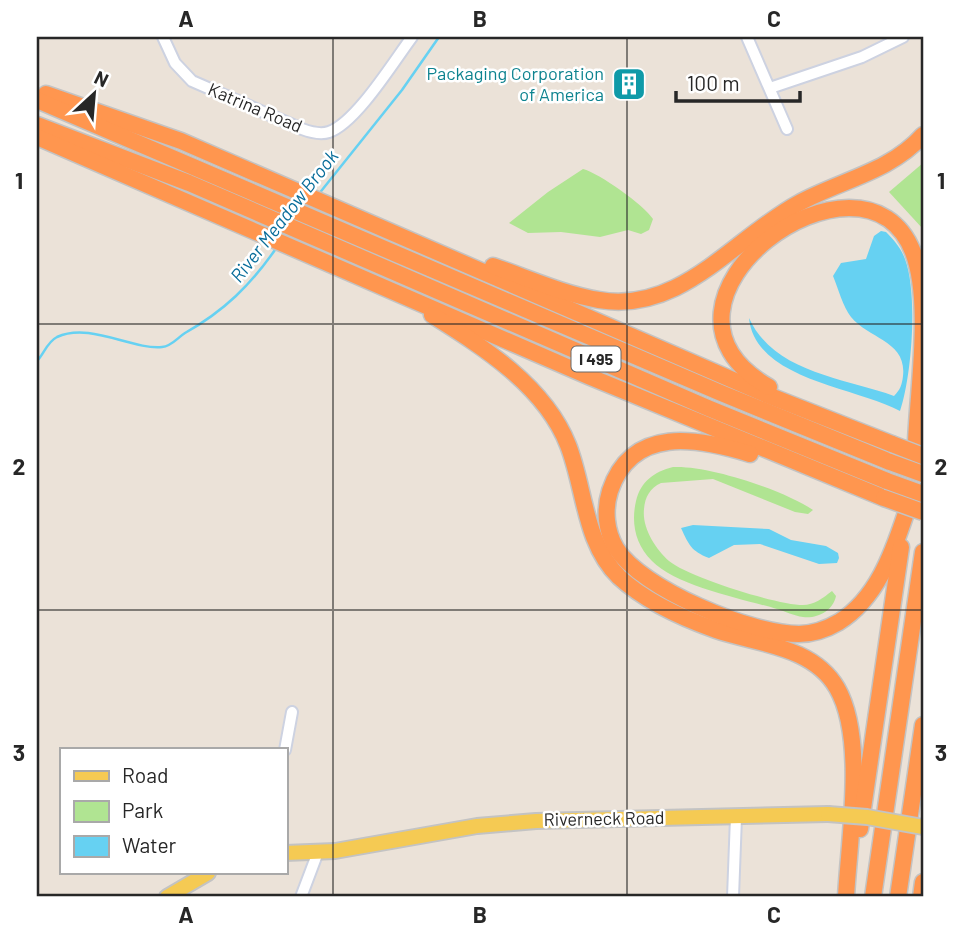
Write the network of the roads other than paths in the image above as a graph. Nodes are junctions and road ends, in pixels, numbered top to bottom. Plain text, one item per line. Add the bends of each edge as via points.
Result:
1 (163, 37) edge
2 (412, 37) edge
3 (747, 37) edge
4 (903, 37) edge
5 (770, 88) junction
6 (37, 91) edge
7 (37, 100) edge
8 (37, 125) edge
9 (787, 129) dead end
10 (923, 135) edge
11 (37, 137) edge
12 (377, 226) junction
13 (402, 293) junction
14 (923, 392) edge
15 (842, 425) junction
16 (920, 449) edge
17 (923, 474) edge
18 (923, 494) edge
19 (884, 498) junction
20 (923, 512) edge
21 (905, 516) junction
22 (923, 552) edge
23 (292, 712) dead end
24 (923, 725) edge
25 (285, 748) edge
26 (736, 817) junction
27 (923, 827) edge
28 (318, 852) junction
29 (287, 853) edge
30 (206, 874) edge
31 (923, 882) edge
32 (167, 897) edge
33 (301, 897) edge
34 (733, 897) edge
35 (849, 897) edge
36 (873, 897) edge
37 (898, 897) edge
38 (921, 897) edge

1 - 2 street, Katrina Road via 175,62 192,81 302,130 320,133 336,129 353,114
3 - 5 street
4 - 5 street via 862,57
5 - 9 street
6 - 12 highway via 181,141
7 - 17 highway, I 495, bridge via 721,393
8 - 18 highway, I 495, bridge via 162,171 718,412
10 - 12 highway via 888,164 796,204 679,287 645,300 607,302 578,295
11 - 13 highway
12 - 15 highway
13 - 19 highway
13 - 35 highway via 499,362 544,404 568,443 597,545 619,576 651,600 691,620 803,657 834,684 846,709 852,743
14 - 16 highway
15 - 16 highway, bridge
15 - 16 highway via 746,371 729,349 721,316 728,285 749,257 807,217 847,206 870,210 892,223 910,245 917,267 922,302
16 - 21 highway
19 - 20 highway, bridge
19 - 21 highway via 726,447 676,440 647,447 626,463 609,495 607,521 624,559 661,587 727,616 801,634 833,626 864,600 886,565
21 - 35 highway
22 - 36 highway
23 - 25 street
24 - 37 highway
26 - 27 main road, Riverneck Road, bridge via 828,814
26 - 28 main road, Riverneck Road via 536,821
26 - 34 street
28 - 29 main road, Riverneck Road
28 - 33 street
30 - 32 main road
31 - 38 highway

